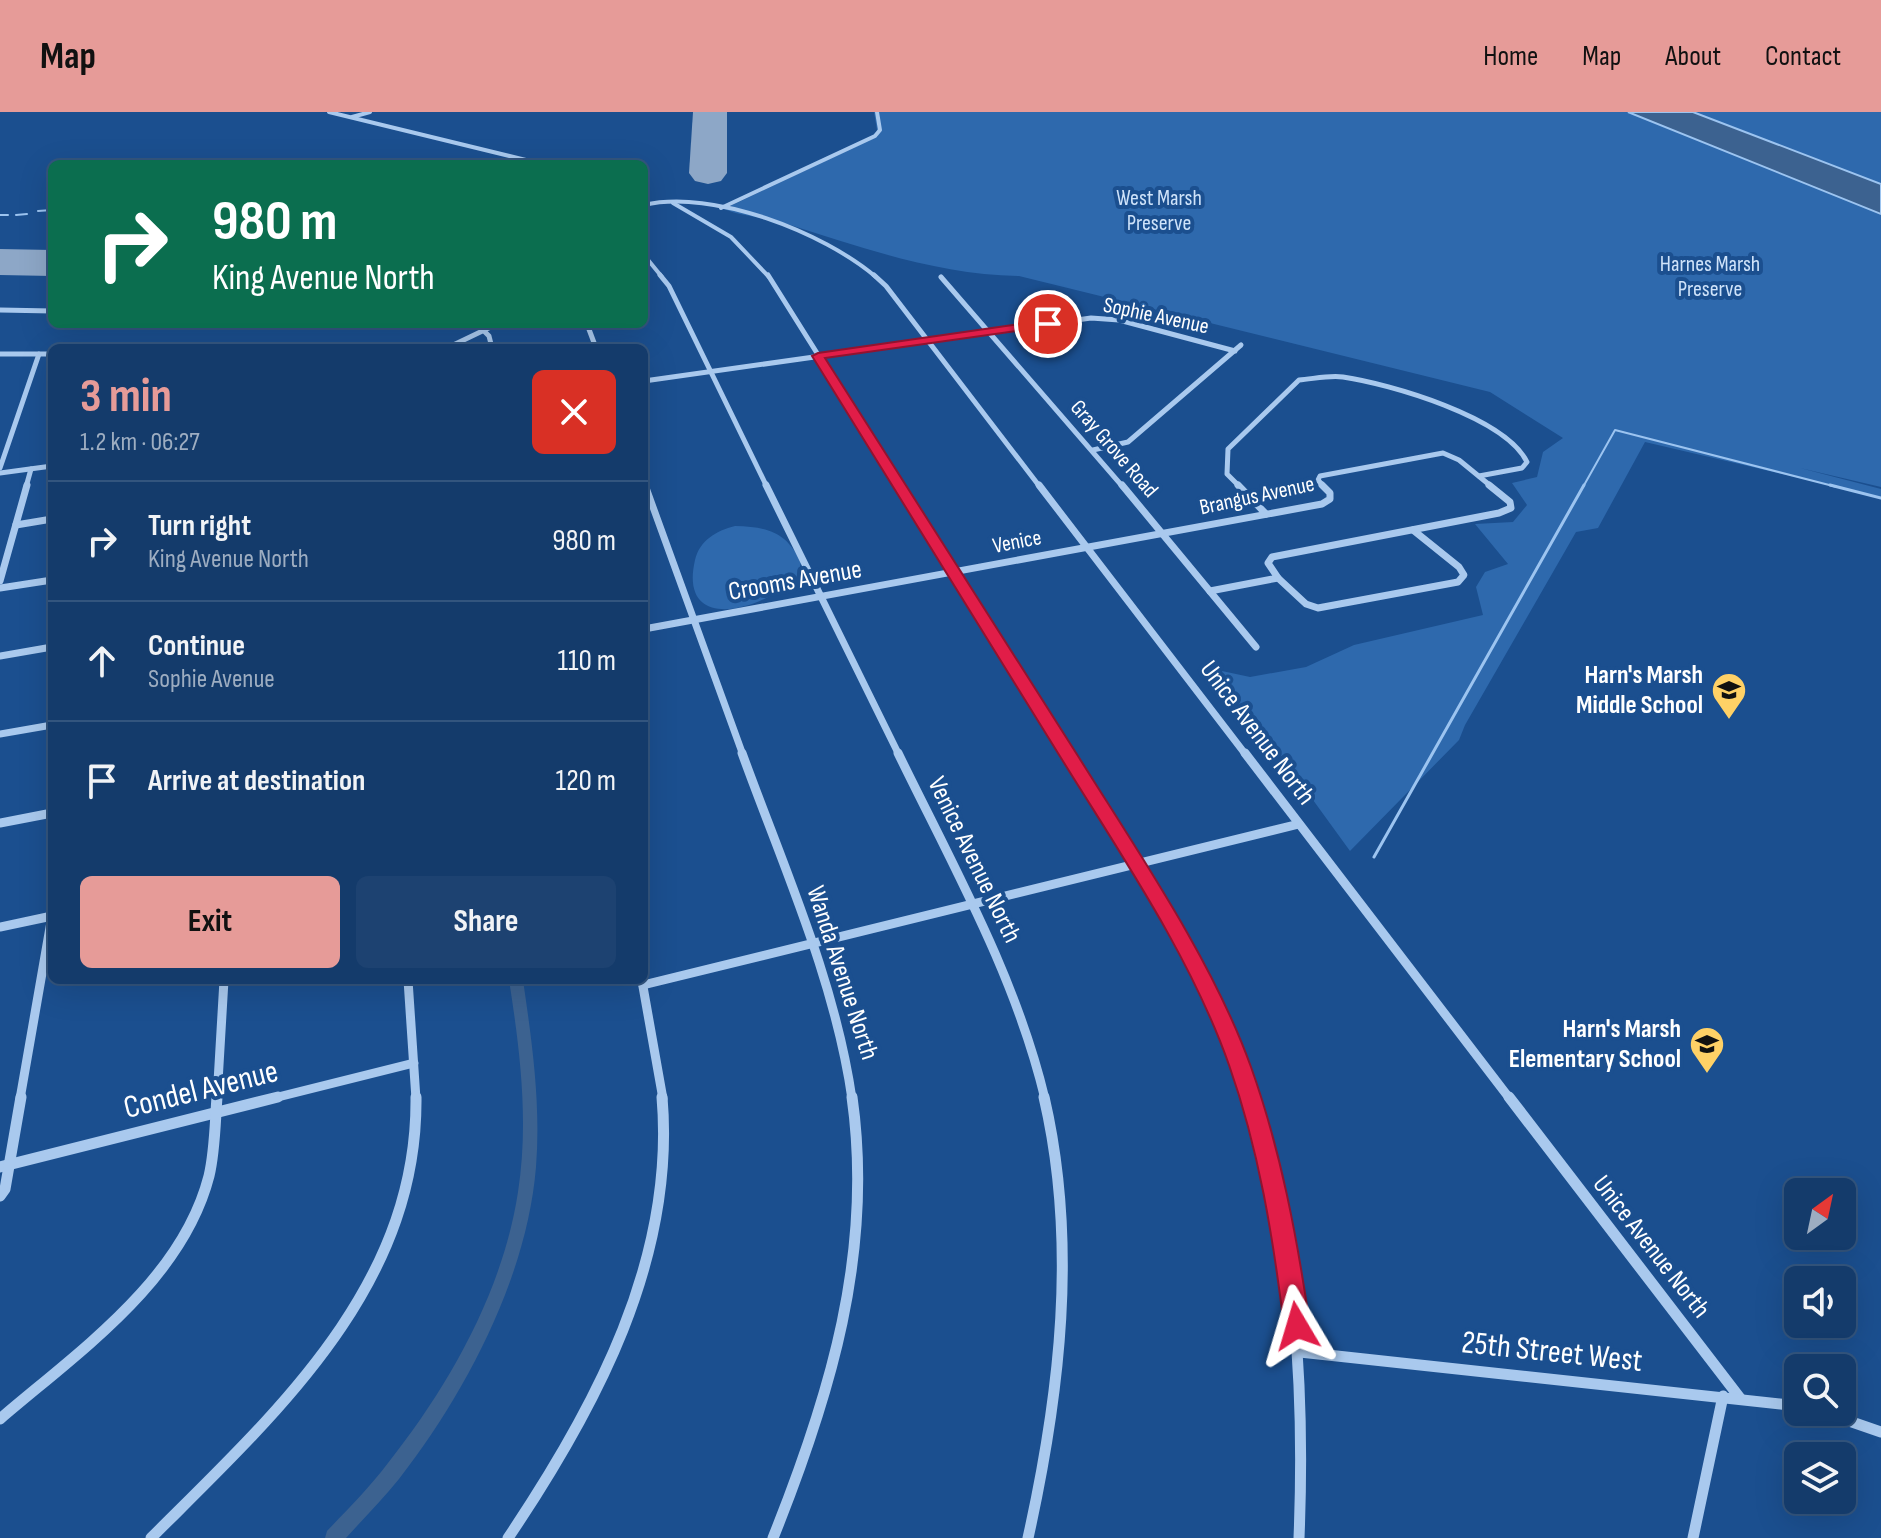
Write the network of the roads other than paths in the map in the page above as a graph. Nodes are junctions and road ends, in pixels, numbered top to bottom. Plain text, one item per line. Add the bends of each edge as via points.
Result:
1 (329, 112) edge
2 (370, 112) edge
3 (877, 112) edge
4 (351, 117) junction
5 (526, 160) edge
6 (665, 200) junction
7 (648, 204) edge
8 (704, 205) junction
9 (721, 208) junction
10 (689, 211) junction
11 (648, 259) edge
12 (941, 277) dead end
13 (0, 310) edge
14 (48, 311) edge
15 (488, 328) edge
16 (483, 330) junction
17 (987, 332) junction
18 (928, 340) junction
19 (455, 344) edge
20 (491, 344) edge
21 (1241, 345) dead end
22 (1235, 351) junction
23 (0, 354) edge
24 (39, 354) junction
25 (48, 354) edge
26 (818, 356) junction
27 (711, 371) junction
28 (648, 380) edge
29 (1093, 450) junction
30 (48, 467) edge
31 (31, 469) junction
32 (0, 470) edge
33 (1479, 476) junction
34 (648, 493) edge
35 (1266, 514) junction
36 (48, 520) edge
37 (16, 525) junction
38 (1413, 530) junction
39 (1163, 535) junction
40 (1089, 547) junction
41 (953, 573) junction
42 (1278, 578) junction
43 (0, 581) edge
44 (48, 581) edge
45 (0, 588) edge
46 (1210, 591) junction
47 (821, 597) junction
48 (694, 619) junction
49 (648, 628) edge
50 (1256, 647) dead end
51 (48, 648) edge
52 (0, 656) edge
53 (48, 726) edge
54 (0, 734) edge
55 (48, 814) edge
56 (0, 823) edge
57 (1299, 824) junction
58 (1136, 863) junction
59 (972, 904) junction
60 (48, 917) edge
61 (0, 927) edge
62 (48, 937) edge
63 (812, 943) junction
64 (648, 982) edge
65 (224, 984) edge
66 (408, 984) edge
67 (643, 984) edge
68 (414, 1063) junction
69 (215, 1115) junction
70 (4, 1166) edge
71 (0, 1196) edge
72 (1300, 1352) junction
73 (1723, 1396) junction
74 (1740, 1398) junction
75 (1784, 1404) edge
76 (0, 1419) edge
77 (1856, 1423) edge
78 (1881, 1432) edge
79 (151, 1538) edge
80 (508, 1538) edge
81 (773, 1538) edge
82 (1028, 1538) edge
83 (1299, 1538) edge
84 (1693, 1538) edge

1 - 4 street
2 - 4 street
3 - 9 street via 880,130 875,136
4 - 5 street
6 - 7 street
6 - 8 street, Unice Avenue North
6 - 10 street
8 - 9 street, Unice Avenue North
8 - 10 street
9 - 18 street, Unice Avenue North via 795,230 853,259 886,286
10 - 26 street via 751,254
11 - 27 street, Venice Avenue North via 664,276
12 - 17 street, Gray Grove Road
13 - 14 street
15 - 16 street
16 - 19 street
16 - 20 street
17 - 18 street, Sophie Avenue
17 - 22 street, Sophie Avenue via 1091,318 1119,320
17 - 29 street, Gray Grove Road
18 - 26 street, Sophie Avenue
18 - 40 street, Unice Avenue North
21 - 22 street
22 - 29 street via 1128,442
23 - 24 street
24 - 25 street
24 - 32 street
26 - 27 street, Sophie Avenue
26 - 41 street
27 - 28 street, Sophie Avenue
27 - 47 street, Venice Avenue North
29 - 39 street, Gray Grove Road
30 - 31 street
31 - 32 street
31 - 37 street
33 - 35 street, Brangus Avenue via 1451,455 1431,453 1326,473 1318,480 1330,499
33 - 35 street via 1522,468 1527,462 1494,431 1454,407 1341,377 1299,380 1228,449 1227,474
33 - 38 street, Brangus Avenue via 1511,508
34 - 48 street, Wanda Avenue North
35 - 39 street, Brangus Avenue
36 - 37 street
37 - 43 street
38 - 42 street, Brangus Avenue via 1272,557 1268,563
38 - 42 street via 1459,567 1464,575 1458,582 1318,608
39 - 40 street, Brangus Avenue
39 - 46 street, Gray Grove Road
40 - 41 street, Venice
40 - 57 street, Unice Avenue North
41 - 47 street, Crooms Avenue
41 - 58 street
42 - 46 street
44 - 45 street
46 - 50 street, Gray Grove Road
47 - 48 street, Crooms Avenue
47 - 59 street, Venice Avenue North
48 - 49 street, Crooms Avenue
48 - 63 street, Wanda Avenue North
51 - 52 street
53 - 54 street
55 - 56 street
57 - 58 street
57 - 74 street, Unice Avenue North
58 - 59 street
58 - 72 street via 1204,982 1245,1080 1276,1191
59 - 63 street
59 - 82 street, Venice Avenue North via 1011,988 1036,1064 1060,1208 1058,1360
60 - 61 street
62 - 70 street
63 - 64 street
63 - 81 street, Wanda Avenue North via 851,1071 861,1153 860,1220 830,1383
65 - 69 street
66 - 68 street
67 - 80 street via 662,1084 664,1126 658,1206 646,1260 587,1411
68 - 69 street, Condel Avenue
68 - 79 street via 416,1133 407,1190 361,1296 276,1409
69 - 70 street, Condel Avenue
69 - 76 street via 208,1182 175,1250 146,1285
70 - 71 street via 5,1189
72 - 73 street, 25th Street West
72 - 83 street
73 - 74 street, 25th Street West
73 - 84 street
74 - 75 street, 25th Street West
77 - 78 street

